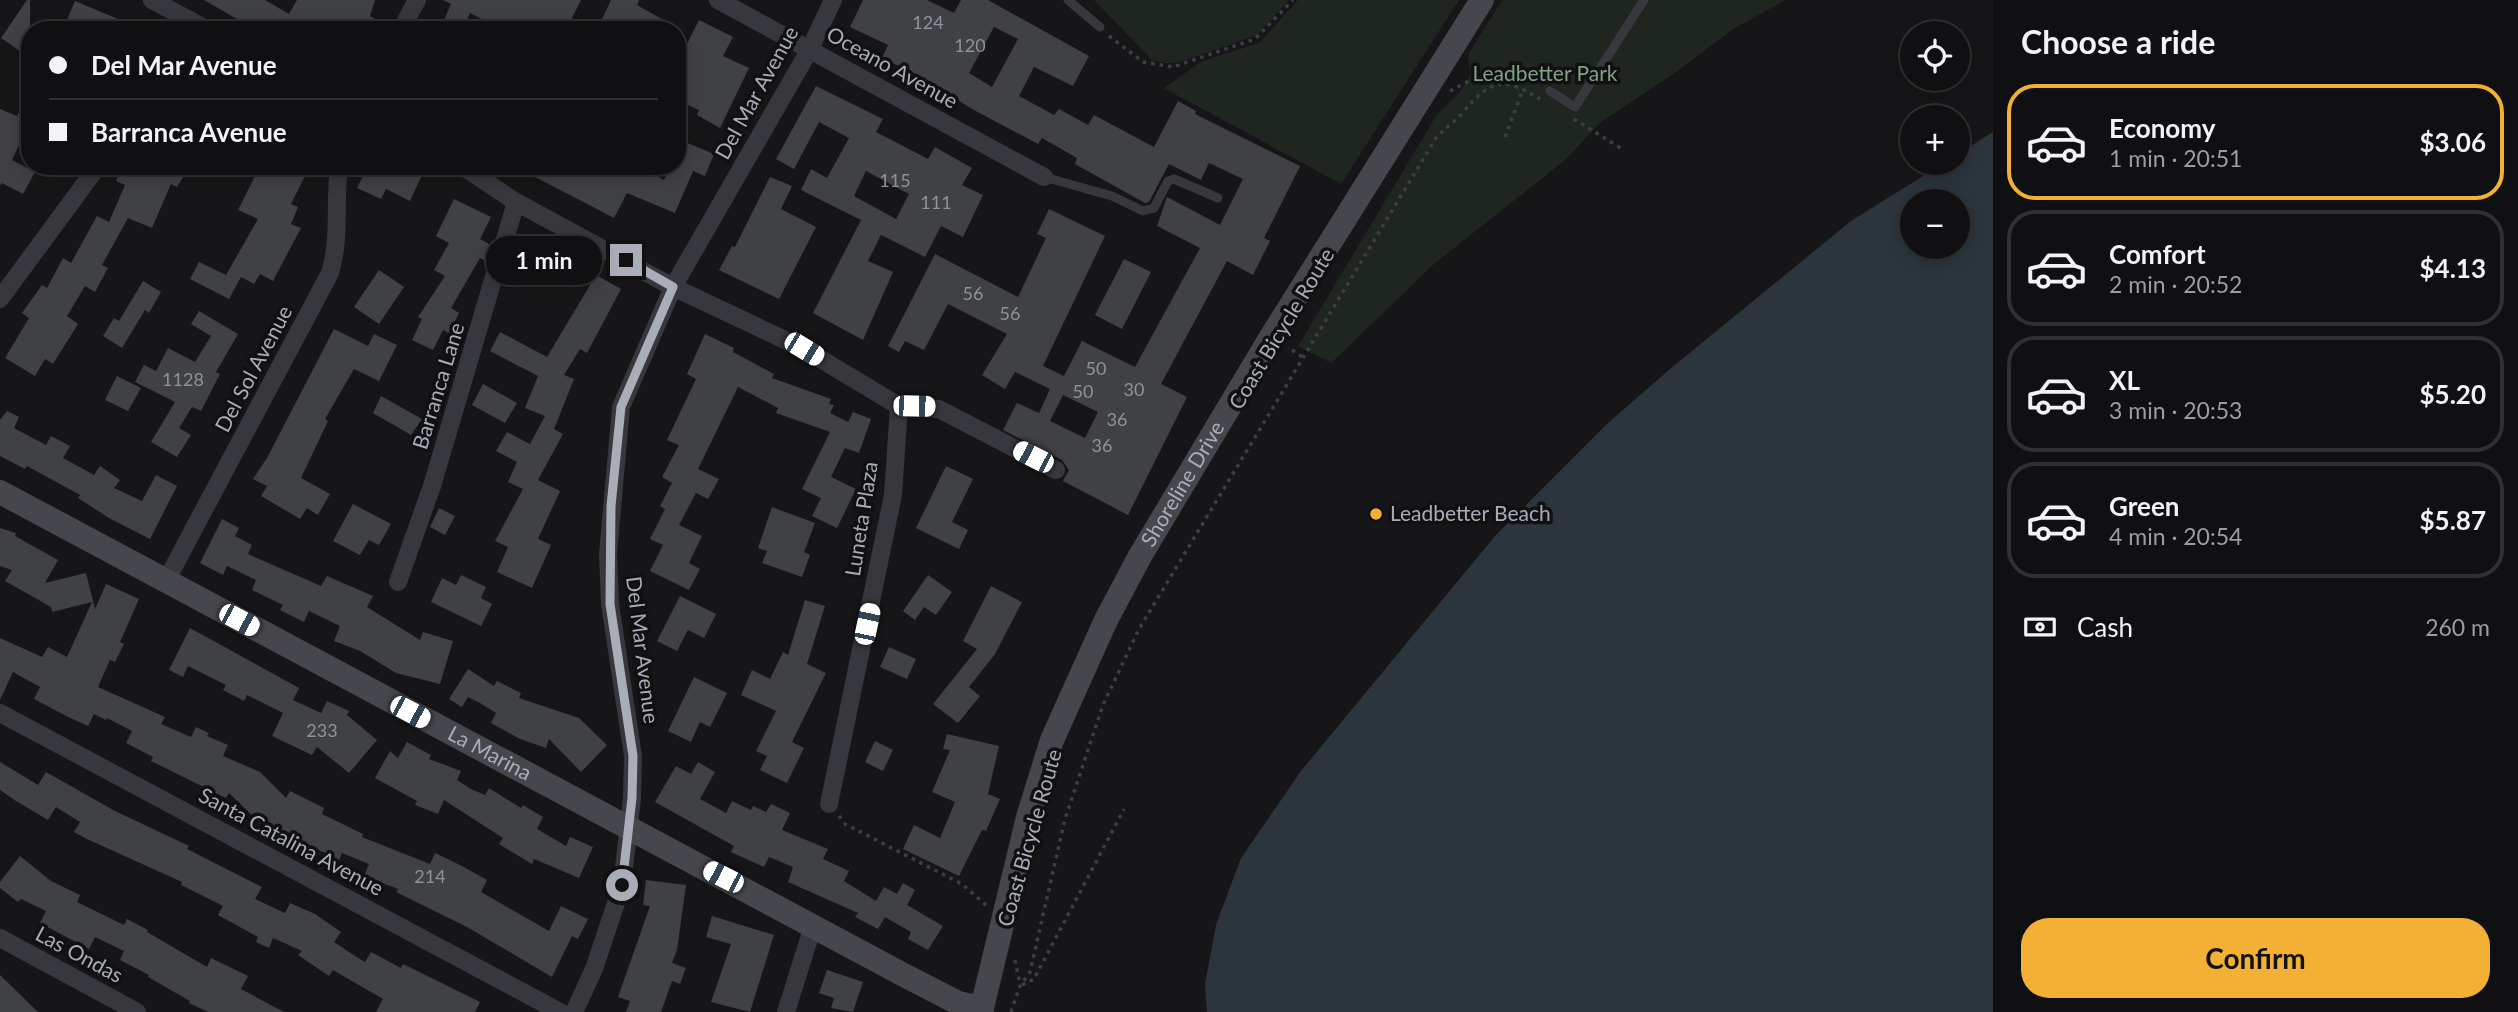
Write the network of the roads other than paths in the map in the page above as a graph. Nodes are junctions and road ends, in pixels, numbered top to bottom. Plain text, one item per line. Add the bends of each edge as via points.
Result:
1 (152, 0) edge
2 (416, 0) edge
3 (718, 0) edge
4 (833, 0) edge
5 (1068, 0) edge
6 (1482, 0) edge
7 (1644, 0) edge
8 (190, 21) edge
9 (406, 21) edge
10 (1100, 27) road end
11 (810, 49) junction
12 (1550, 91) dead end
13 (91, 175) edge
14 (338, 175) edge
15 (476, 175) edge
16 (1044, 177) joint
17 (1218, 198) dead end
18 (516, 202) junction
19 (673, 287) junction
20 (0, 299) edge
21 (899, 406) junction
22 (1056, 470) dead end
23 (0, 492) edge
24 (166, 581) junction
25 (398, 582) dead end
26 (0, 713) edge
27 (829, 804) road end
28 (627, 828) junction
29 (813, 926) junction
30 (0, 938) edge
31 (981, 1010) edge
32 (137, 1012) edge
33 (560, 1012) edge
34 (574, 1012) edge
35 (786, 1012) edge

1 - 8 street
2 - 9 street
3 - 11 street, Oceano Avenue
4 - 11 street, Del Mar Avenue
5 - 10 lane
6 - 31 main road, Shoreline Drive via 1271,337 1117,599 1052,740 1028,817
7 - 12 lane via 1575,107
11 - 16 street, Oceano Avenue
11 - 19 street, Del Mar Avenue
13 - 20 street
14 - 24 street, Del Sol Avenue via 339,230 330,273
15 - 18 street
16 - 17 lane via 1112,196 1143,211 1154,208 1168,181 1174,179
18 - 19 street
18 - 25 street, Barranca Lane via 432,486
19 - 21 street via 804,349
19 - 28 street, Del Mar Avenue via 621,407 611,506 610,604 633,756
21 - 22 street via 939,409
21 - 27 street, Luneta Plaza via 893,495
23 - 24 main road, La Marina
24 - 28 main road, La Marina
26 - 33 street, Santa Catalina Avenue
28 - 29 main road, La Marina
28 - 34 street, Del Mar Avenue via 622,885 610,928
29 - 31 main road, La Marina via 958,1003
29 - 35 street
30 - 32 street, Las Ondas

